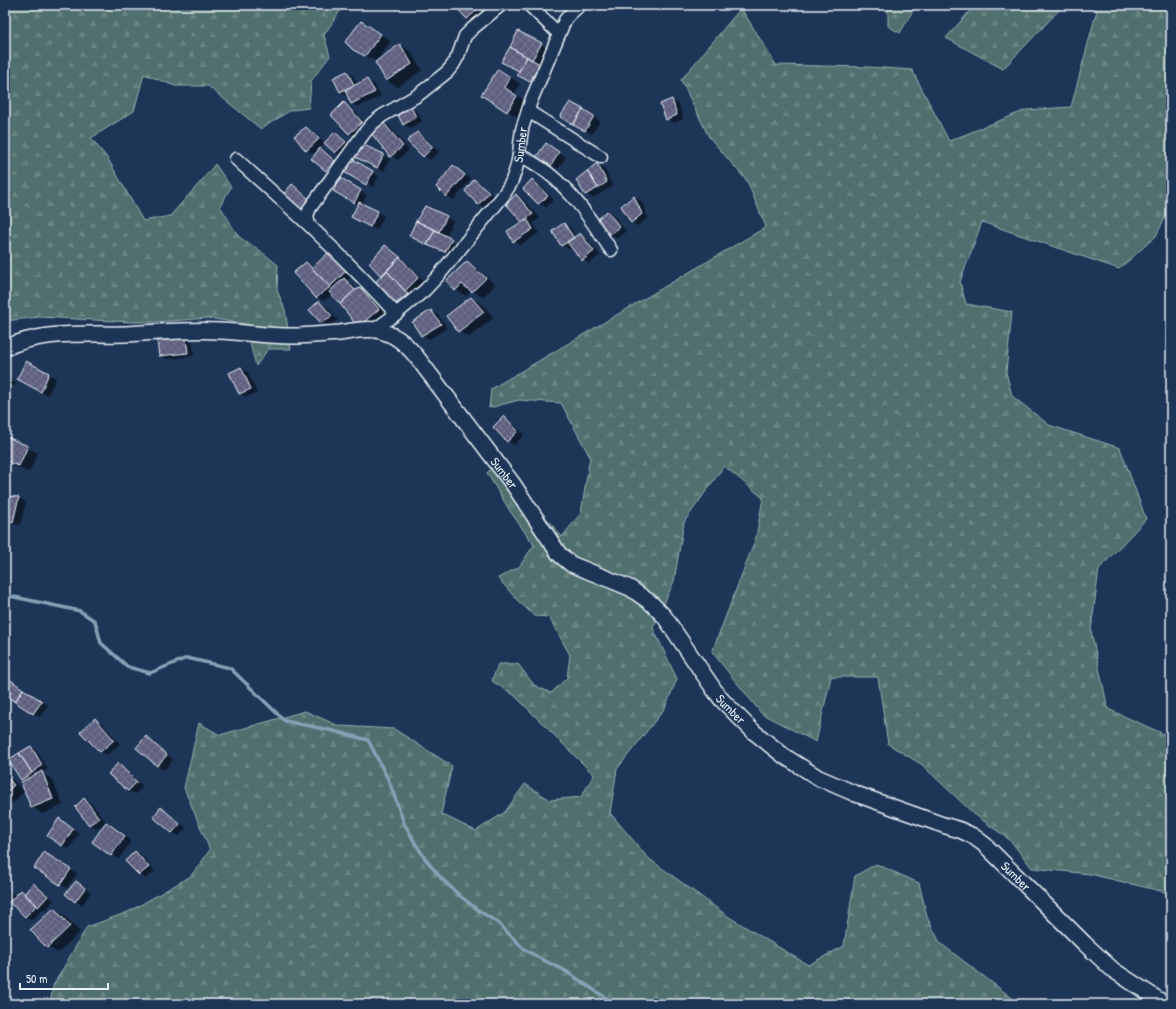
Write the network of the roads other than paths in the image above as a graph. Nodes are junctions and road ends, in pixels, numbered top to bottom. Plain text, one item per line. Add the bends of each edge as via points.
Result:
1 (501, 5) edge
2 (529, 5) edge
3 (580, 5) edge
4 (559, 34) junction
5 (528, 111) junction
6 (519, 155) junction
7 (601, 157) dead end
8 (236, 159) dead end
9 (309, 225) junction
10 (611, 250) dead end
11 (396, 314) junction
12 (374, 330) junction
13 (5, 348) edge
14 (1165, 1004) edge

1 - 9 street via 465,36 458,56 447,72 418,95 382,116 366,132 310,208 307,216
2 - 4 street
3 - 4 street, Sumber via 565,20
4 - 5 street, Sumber
5 - 6 street, Sumber
5 - 7 street
6 - 10 street via 548,172 562,184
6 - 11 street, Sumber via 511,183 452,261 425,290
8 - 9 street
9 - 11 street
11 - 12 street, Sumber
12 - 13 street, Sumber via 290,336 185,330 125,334 63,334 37,337
12 - 14 street, Sumber via 400,339 416,356 513,484 559,554 571,564 630,588 658,609 719,695 754,732 784,756 819,778 856,794 974,836 1113,970

